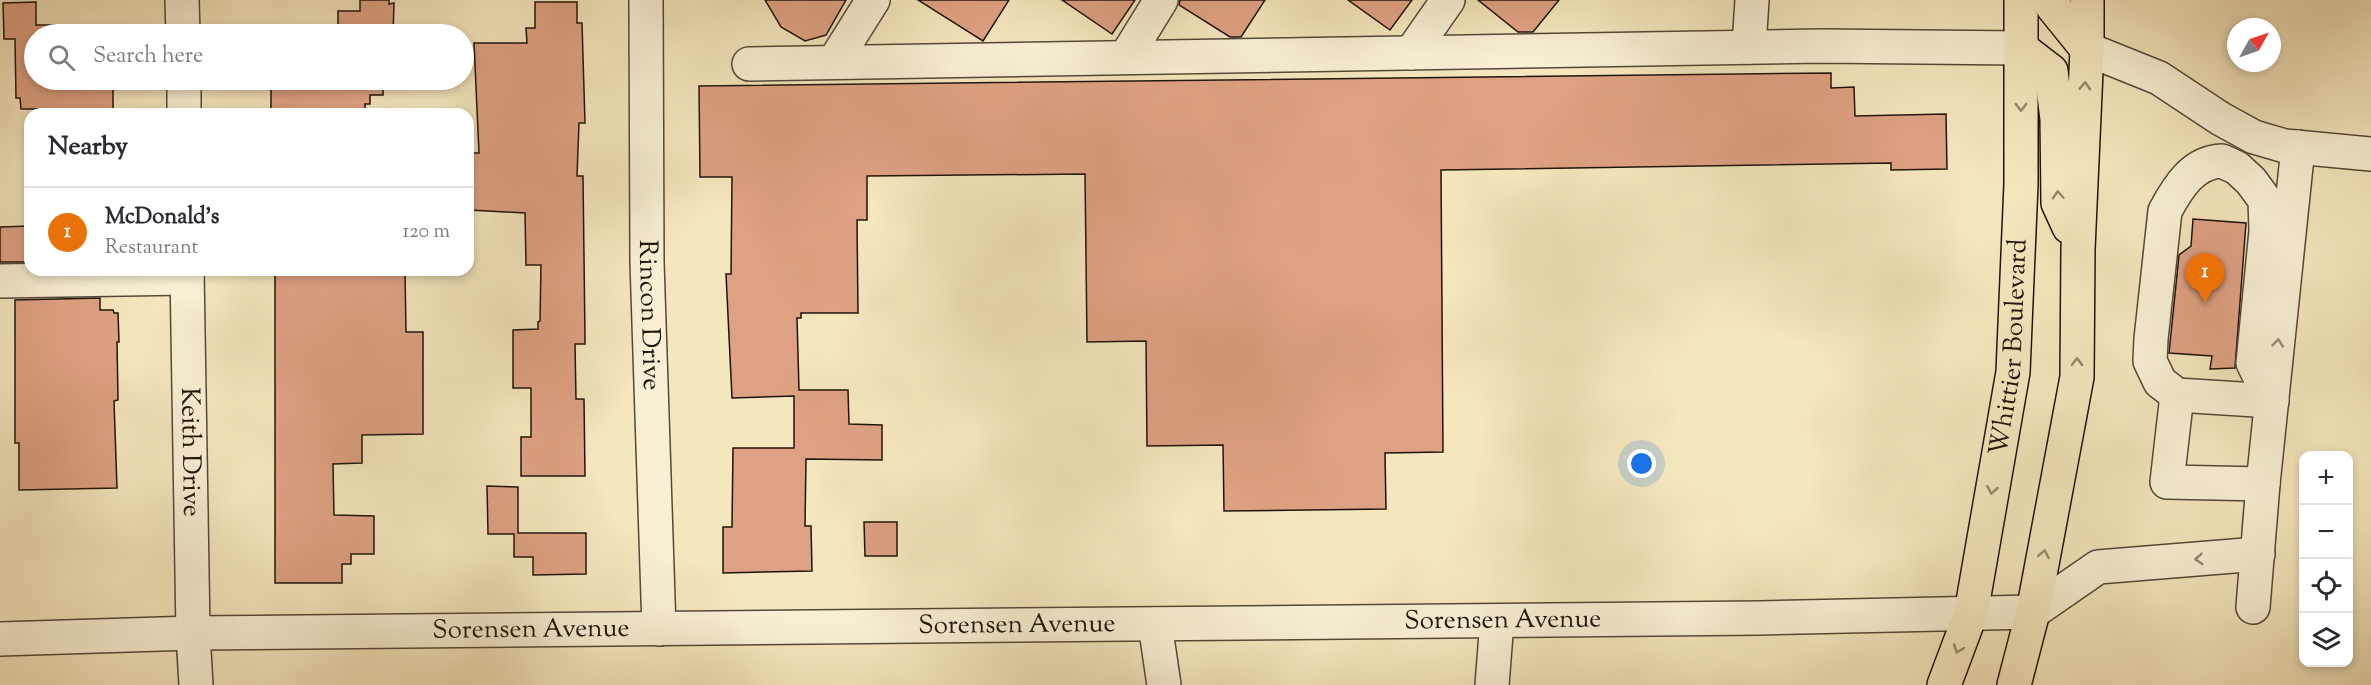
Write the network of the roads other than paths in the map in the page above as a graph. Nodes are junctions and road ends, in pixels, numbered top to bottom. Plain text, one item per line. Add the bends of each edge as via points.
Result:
1 (182, 0) edge
2 (646, 0) edge
3 (873, 0) edge
4 (1161, 0) edge
5 (1448, 0) edge
6 (1752, 0) edge
7 (2021, 0) edge
8 (2054, 0) edge
9 (2086, 0) edge
10 (183, 24) edge
11 (1749, 47) junction
12 (2021, 48) junction
13 (2087, 49) junction
14 (1411, 53) junction
15 (1126, 57) junction
16 (834, 62) junction
17 (749, 64) dead end
18 (184, 90) edge
19 (184, 108) edge
20 (2298, 147) junction
21 (2371, 154) edge
22 (2078, 249) junction
23 (134, 276) edge
24 (187, 276) edge
25 (0, 281) edge
26 (2177, 395) junction
27 (2272, 401) junction
28 (2263, 484) junction
29 (2258, 554) junction
30 (2253, 608) dead end
31 (2033, 612) junction
32 (1971, 613) junction
33 (1497, 621) junction
34 (1155, 624) junction
35 (659, 629) junction
36 (193, 633) junction
37 (0, 639) edge
38 (196, 685) edge
39 (1164, 685) edge
40 (1492, 685) edge
41 (1944, 685) edge
42 (2014, 685) edge

1 - 10 street
2 - 35 street, Rincon Drive via 647,262
3 - 16 street
4 - 15 street
5 - 14 street
6 - 11 street
7 - 12 main road, Whittier Boulevard
8 - 13 main road via 2054,7
9 - 13 main road
11 - 12 street
11 - 14 street
22 -> 12 main road via 2058,203 2057,119 2051,71
12 -> 32 main road, Whittier Boulevard via 2021,184 2013,372
13 - 20 street via 2159,78 2254,137
22 -> 13 main road
14 - 15 street
15 - 16 street
16 - 17 street
18 - 19 street
20 - 21 street
27 -> 20 street
31 -> 22 main road via 2077,377
23 - 25 street
24 - 36 street, Keith Drive
26 - 27 street
26 - 27 street via 2160,382 2150,361 2165,211 2199,167 2222,161 2237,168 2265,200 2266,231 2253,363
26 - 28 street via 2168,482
27 - 28 street
28 - 29 street
29 - 30 street
29 -> 31 street via 2098,567
31 - 32 street, Sorensen Avenue
31 - 42 main road
32 - 33 street, Sorensen Avenue
32 -> 41 main road, Whittier Boulevard
33 - 34 street, Sorensen Avenue
33 - 40 street
34 - 35 street, Sorensen Avenue
34 - 39 street
35 - 36 street, Sorensen Avenue
36 - 37 street, Sorensen Avenue
36 - 38 street, Keith Drive

